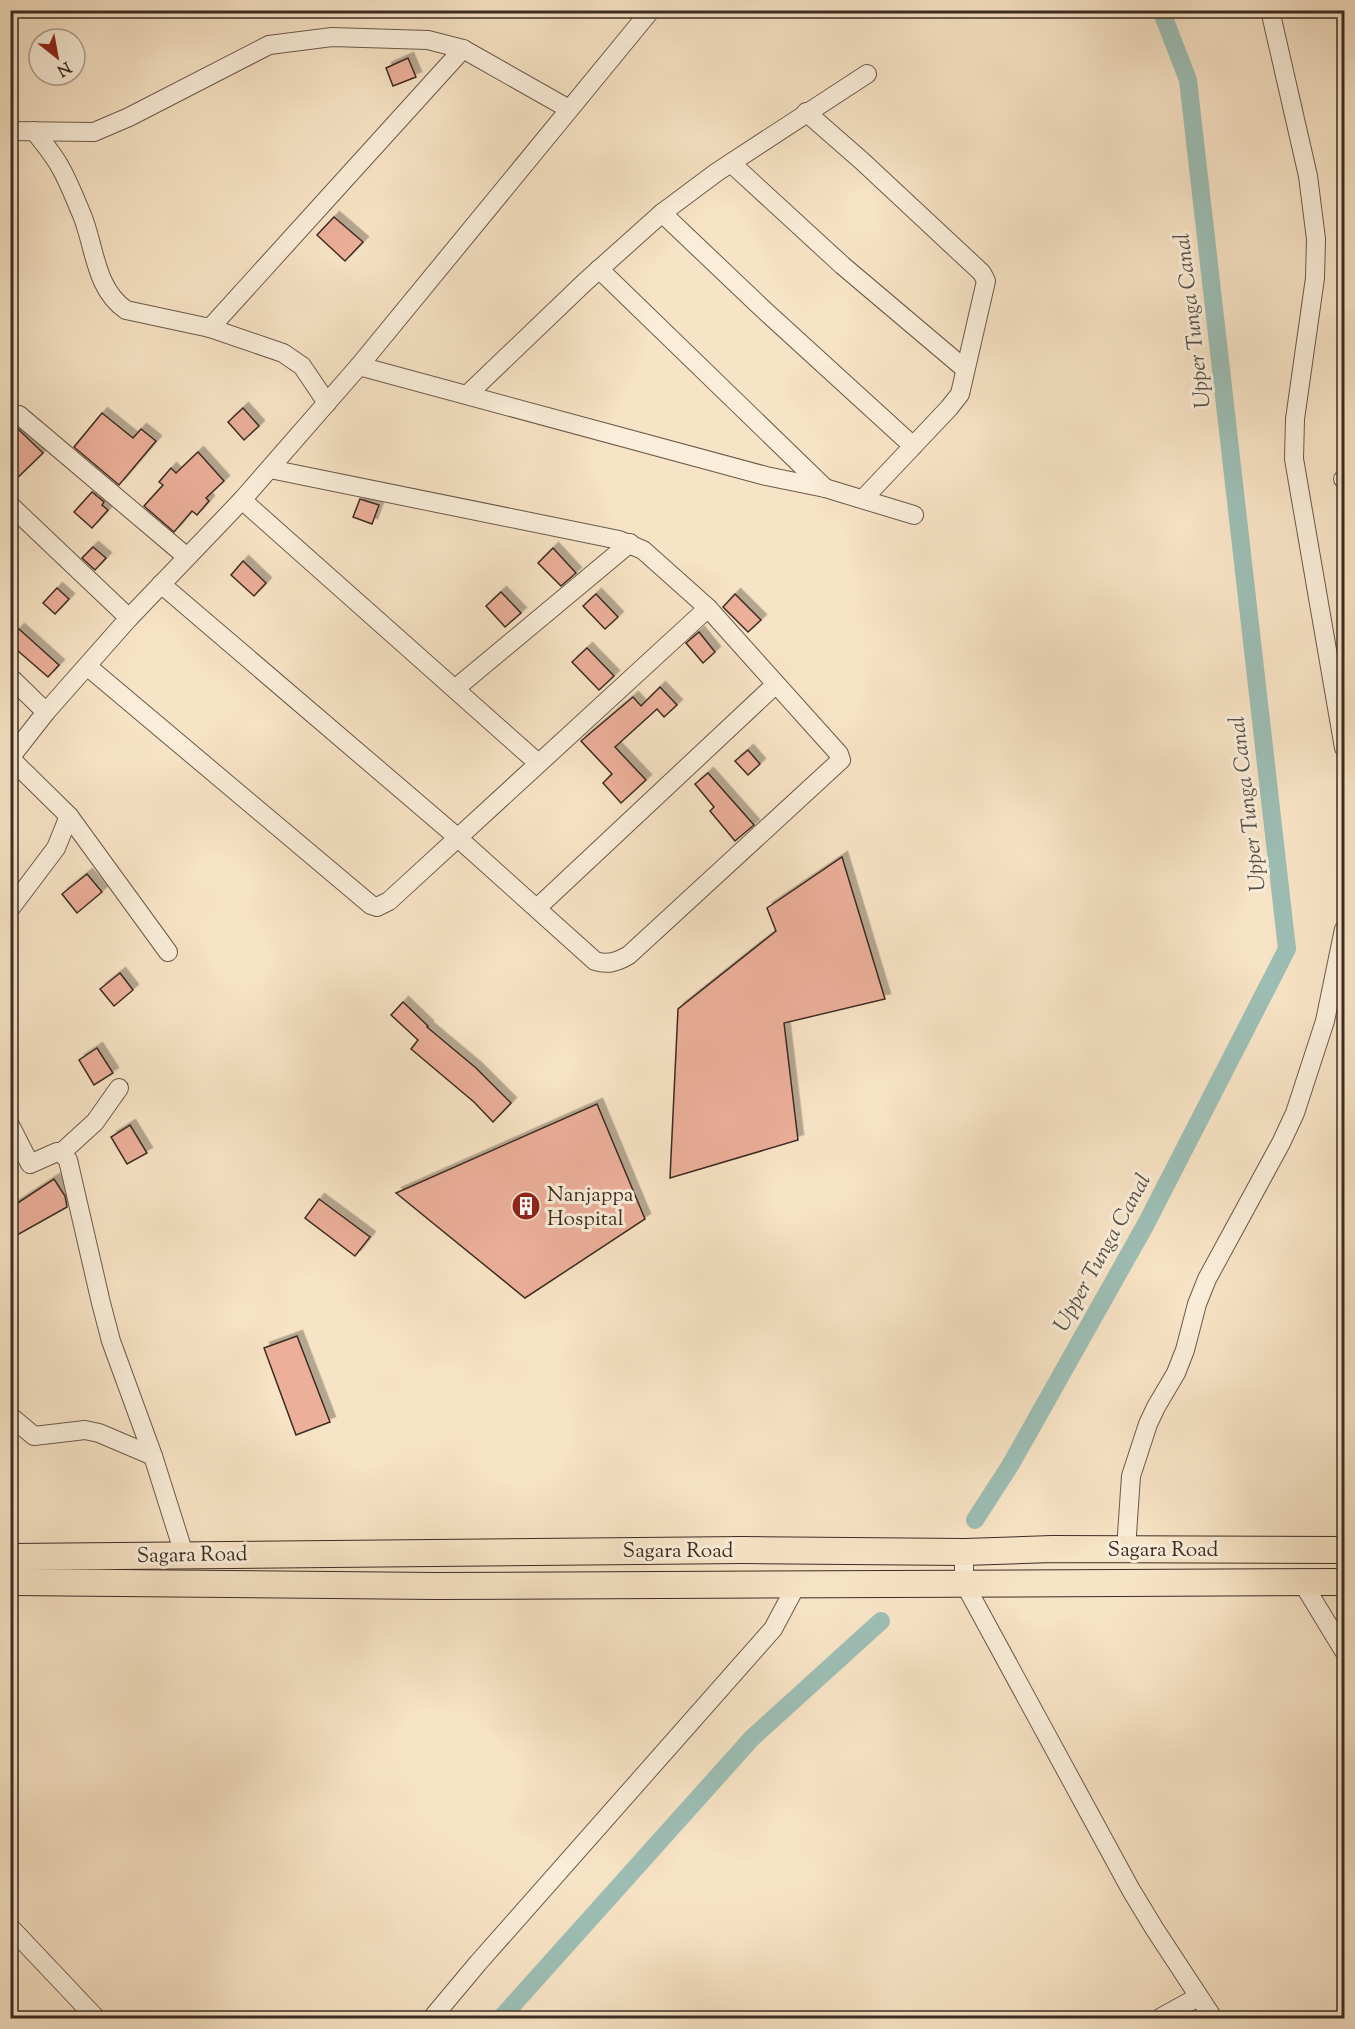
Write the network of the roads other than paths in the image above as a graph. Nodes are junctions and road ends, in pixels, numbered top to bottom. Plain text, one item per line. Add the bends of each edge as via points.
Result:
1 (651, 10) edge
2 (1270, 10) edge
3 (463, 49) junction
4 (867, 74) dead end
5 (569, 109) junction
6 (806, 112) junction
7 (10, 131) edge
8 (34, 131) junction
9 (731, 163) junction
10 (662, 213) junction
11 (599, 269) junction
12 (210, 328) junction
13 (359, 366) junction
14 (965, 369) junction
15 (467, 395) junction
16 (327, 403) junction
17 (20, 415) dead end
18 (913, 446) junction
19 (270, 468) junction
20 (825, 488) junction
21 (863, 499) junction
22 (242, 500) junction
23 (10, 505) edge
24 (914, 514) dead end
25 (630, 543) junction
26 (187, 557) junction
27 (161, 584) junction
28 (708, 608) junction
29 (129, 618) junction
30 (87, 666) junction
31 (10, 677) edge
32 (776, 684) junction
33 (456, 688) junction
34 (46, 712) junction
35 (1344, 748) edge
36 (538, 763) junction
37 (69, 816) junction
38 (457, 837) junction
39 (537, 908) junction
40 (10, 909) edge
41 (1344, 929) edge
42 (168, 952) dead end
43 (119, 1088) dead end
44 (10, 1125) edge
45 (61, 1153) junction
46 (10, 1416) edge
47 (153, 1456) junction
48 (1126, 1549) junction
49 (1344, 1550) edge
50 (964, 1552) junction
51 (184, 1554) junction
52 (10, 1557) edge
53 (10, 1582) edge
54 (964, 1582) junction
55 (1302, 1582) junction
56 (1344, 1582) edge
57 (797, 1584) junction
58 (1344, 1650) edge
59 (10, 1927) edge
60 (1198, 1997) junction
61 (96, 2019) edge
62 (432, 2019) edge
63 (1160, 2019) edge
64 (1213, 2019) edge

1 - 5 street
2 - 35 street via 1316,239 1294,459
3 - 5 street
3 - 8 street via 428,40 332,37 269,45 94,132
3 - 12 street
4 - 6 street
5 - 13 street
6 - 9 street
6 - 14 street via 984,276 986,286
7 - 8 street
8 - 12 street via 60,167 83,218 100,276 118,305
9 - 10 street
9 - 14 street via 842,265
10 - 11 street
10 - 18 street
11 - 15 street
11 - 20 street
12 - 16 street via 290,357 302,366
13 - 15 street
13 - 16 street
14 - 18 street via 960,394
15 - 20 street via 766,476
16 - 19 street
17 - 26 street
18 - 21 street
19 - 22 street
19 - 25 street
20 - 21 street
21 - 24 street
22 - 26 street
22 - 33 street
23 - 29 street
25 - 28 street
25 - 33 street
26 - 27 street
27 - 29 street
27 - 38 street
28 - 32 street
28 - 36 street
29 - 30 street
30 - 34 street
30 - 38 street via 371,905 377,907 389,901
31 - 34 street
32 - 39 street
32 - 39 street via 839,754 839,763 621,960 595,961
33 - 36 street
34 - 37 street via 10,758
36 - 38 street
37 - 40 street via 56,848
37 - 42 street
38 - 39 street
41 - 48 street via 1326,1022 1295,1113 1207,1279 1176,1373 1148,1424 1131,1476
43 - 45 street via 95,1122
44 - 45 street via 30,1164 52,1153
45 - 47 street via 68,1160 111,1341
46 - 47 street via 34,1436 85,1430
47 - 51 street
48 - 49 highway, Sagara Road
48 - 50 highway, Sagara Road
50 - 51 highway, Sagara Road
50 - 54 street
51 - 52 highway, Sagara Road
53 - 57 highway, Sagara Road
54 - 55 highway, Sagara Road
54 - 57 highway, Sagara Road
54 - 60 street via 1131,1890
55 - 56 highway, Sagara Road
55 - 58 street
57 - 62 street via 773,1629
59 - 61 street
60 - 63 street
60 - 64 street

